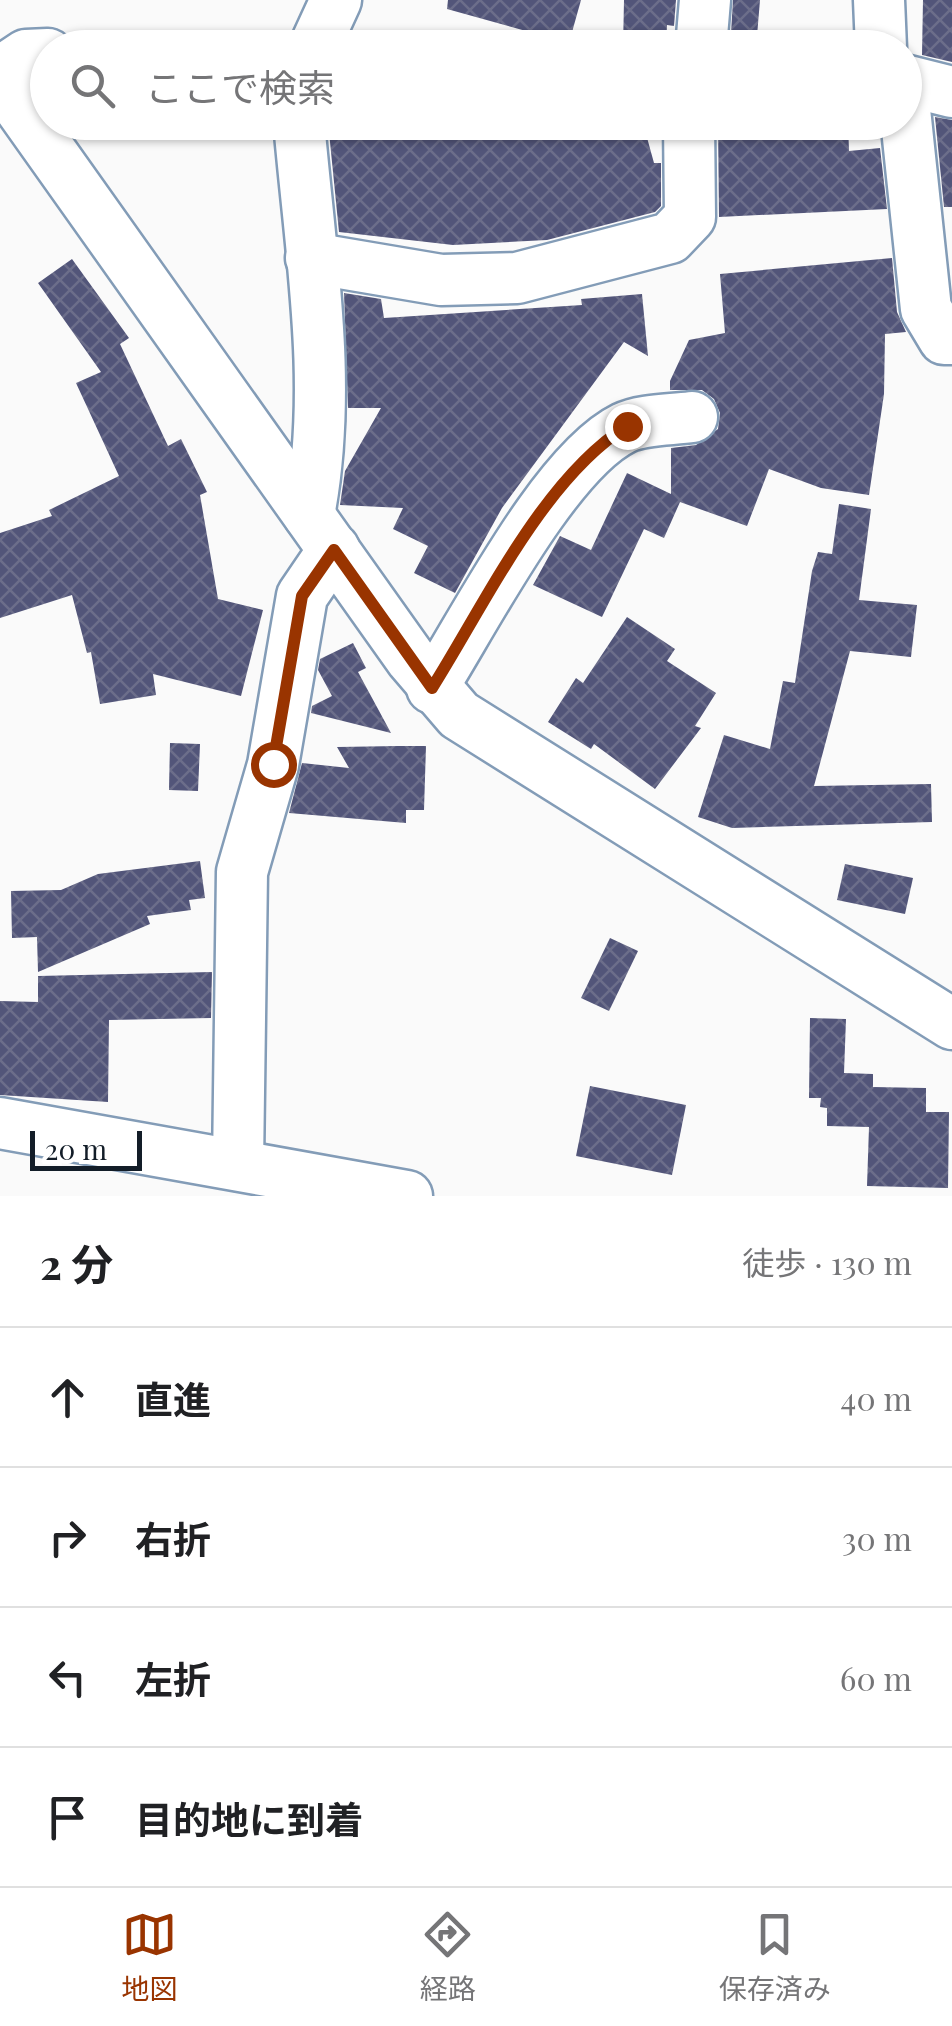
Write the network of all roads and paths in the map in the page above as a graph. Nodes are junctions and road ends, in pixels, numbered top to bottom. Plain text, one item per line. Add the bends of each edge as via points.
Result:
1 (336, 0) edge
2 (706, 0) edge
3 (879, 0) edge
4 (322, 30) edge
5 (703, 30) edge
6 (881, 30) edge
7 (30, 55) edge
8 (0, 72) edge
9 (0, 80) edge
10 (922, 84) edge
11 (952, 92) edge
12 (30, 122) edge
13 (43, 140) edge
14 (301, 140) edge
15 (689, 140) edge
16 (908, 140) edge
17 (311, 258) junction
18 (952, 339) edge
19 (692, 417) dead end
20 (321, 532) junction
21 (432, 688) junction
22 (952, 1024) edge
23 (0, 1123) edge
24 (238, 1165) junction
25 (167, 1174) edge
26 (407, 1196) edge

1 - 4 street
2 - 5 street
3 - 6 street
7 - 8 street
9 - 12 street
10 - 11 street
13 - 20 street
14 - 17 street
15 - 17 street via 690,218 670,238 517,278 441,280
16 - 18 street via 926,308 944,340
17 - 20 street via 322,406
19 - 21 street via 627,426 605,440 556,492
20 - 21 street
20 - 24 street via 302,596 273,764 242,872
21 - 22 street via 459,716 511,751
23 - 25 street
24 - 25 street
24 - 26 street

